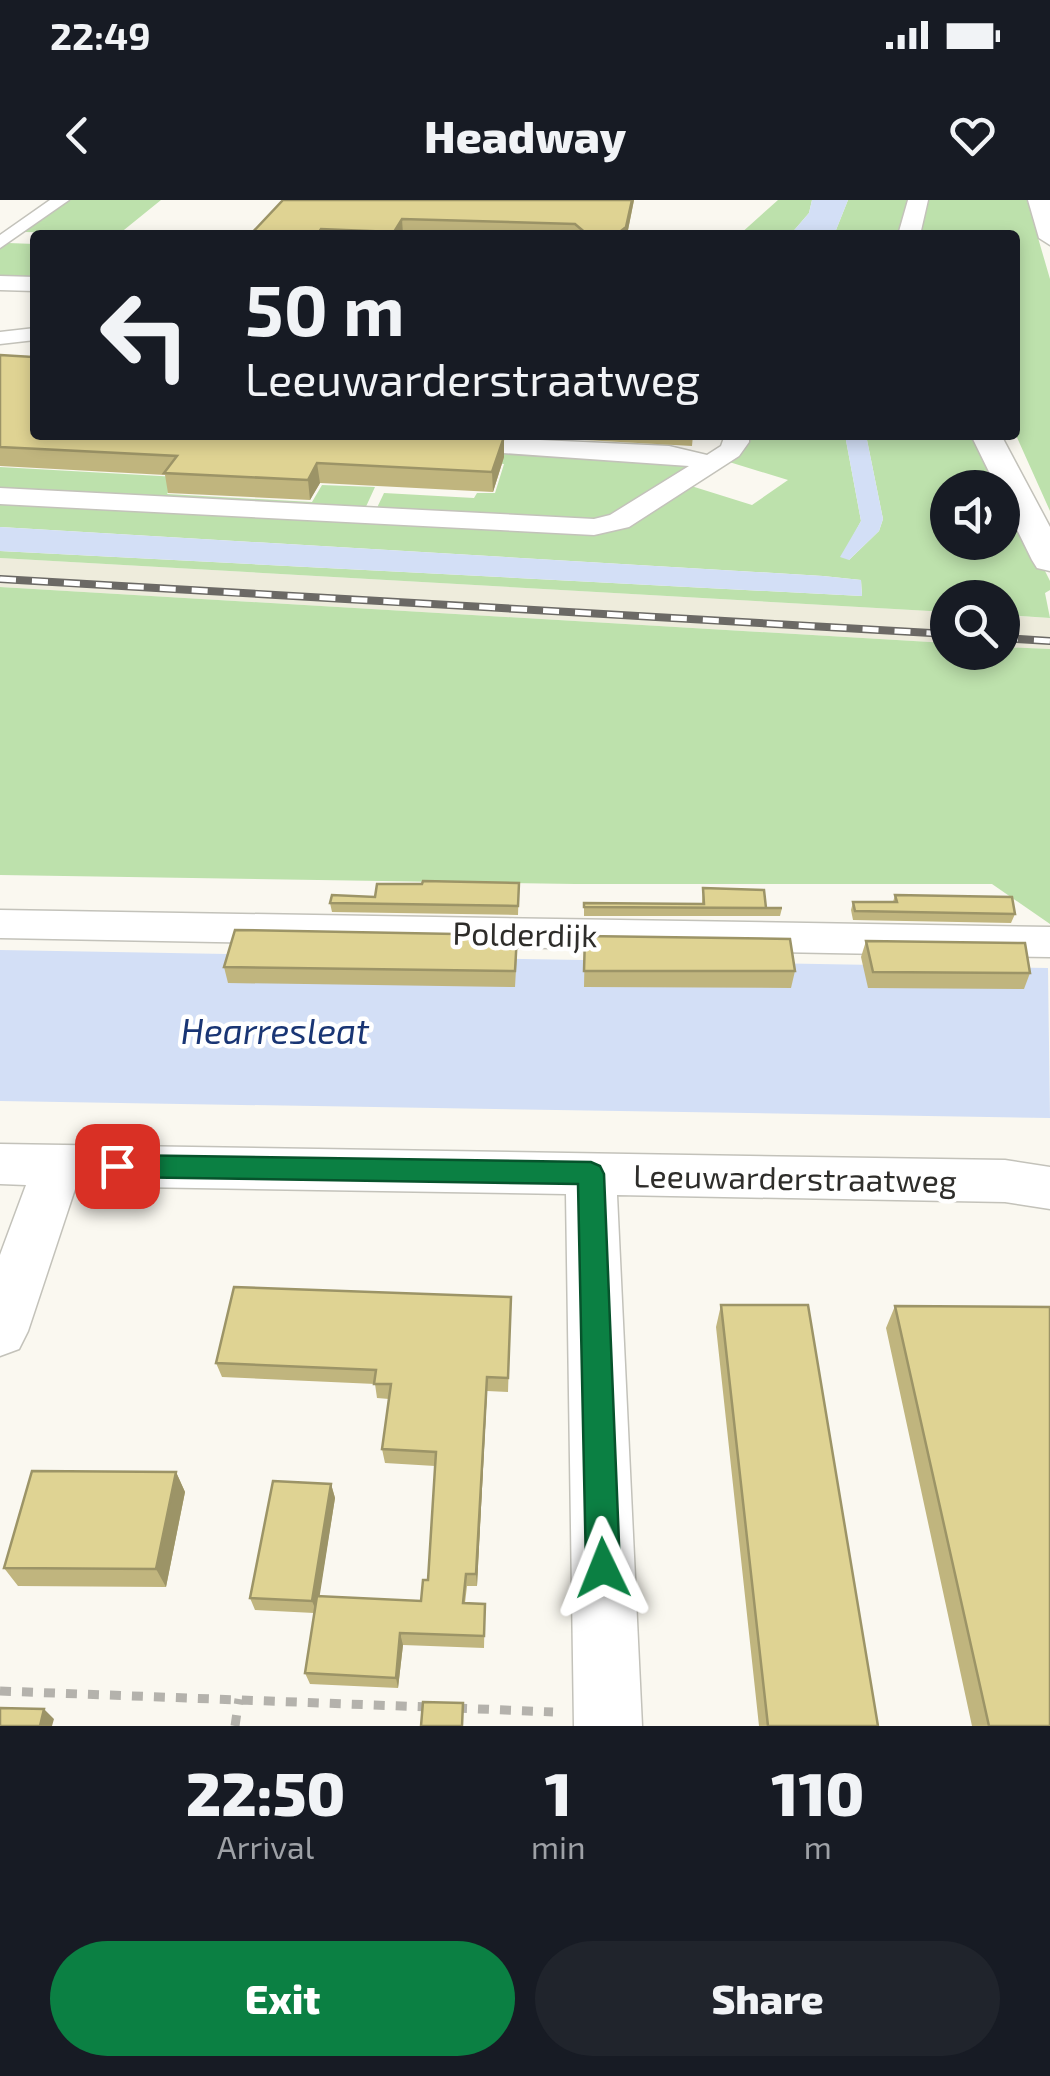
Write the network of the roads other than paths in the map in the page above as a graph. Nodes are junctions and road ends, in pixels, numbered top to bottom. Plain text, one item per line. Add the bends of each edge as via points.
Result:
1 (60, 200) edge
2 (918, 200) edge
3 (1039, 200) edge
4 (6, 214) dead end
5 (40, 215) junction
6 (911, 230) edge
7 (30, 238) edge
8 (1050, 238) edge
9 (4, 240) edge
10 (0, 283) edge
11 (30, 284) edge
12 (30, 335) edge
13 (0, 338) edge
14 (736, 440) edge
15 (989, 440) edge
16 (1010, 440) edge
17 (474, 444) edge
18 (711, 463) junction
19 (0, 496) edge
20 (1050, 527) edge
21 (1050, 560) edge
22 (0, 924) edge
23 (1050, 942) edge
24 (0, 1164) edge
25 (58, 1164) junction
26 (591, 1174) junction
27 (1050, 1188) edge
28 (0, 1331) edge
29 (581, 1719) edge

1 - 5 street
2 - 6 main road
3 - 8 highway
4 - 5 street
5 - 9 street
7 - 9 street
10 - 11 main road
12 - 13 street
14 - 18 street
15 - 21 main road
16 - 20 main road
17 - 18 street via 668,454
18 - 19 street via 618,520 586,528
22 - 23 street, Polderdijk
24 - 25 street, Leeuwarderstraatweg
25 - 26 street, Leeuwarderstraatweg
25 - 28 street
26 - 27 street, Leeuwarderstraatweg via 1005,1181
26 - 29 street

